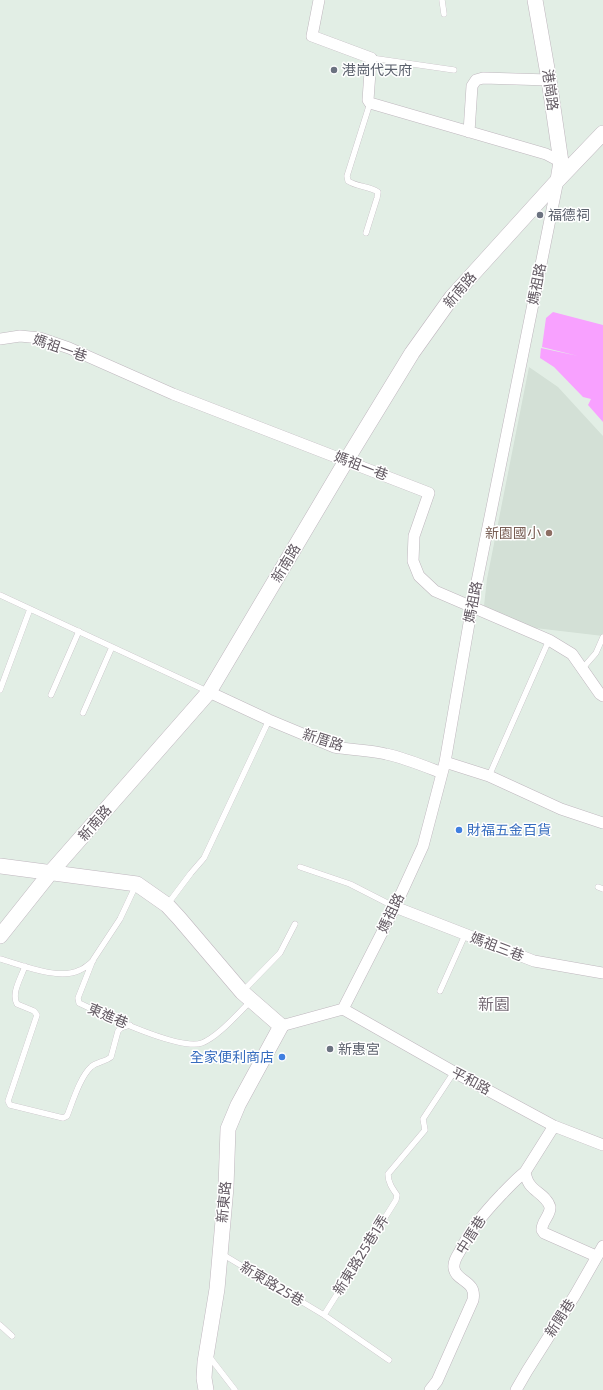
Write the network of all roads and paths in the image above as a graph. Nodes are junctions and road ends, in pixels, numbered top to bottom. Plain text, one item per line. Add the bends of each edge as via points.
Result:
1 (318, 0) edge
2 (442, 0) edge
3 (535, 0) edge
4 (444, 14) dead end
5 (371, 58) junction
6 (454, 70) dead end
7 (550, 80) junction
8 (370, 103) junction
9 (469, 132) junction
10 (603, 133) edge
11 (561, 162) junction
12 (558, 180) junction
13 (366, 233) dead end
14 (0, 339) edge
15 (346, 461) junction
16 (0, 595) edge
17 (472, 606) junction
18 (30, 609) junction
19 (79, 631) junction
20 (603, 637) edge
21 (549, 640) junction
22 (112, 647) junction
23 (582, 669) junction
24 (0, 690) edge
25 (210, 692) junction
26 (51, 695) dead end
27 (603, 696) edge
28 (83, 713) dead end
29 (269, 720) junction
30 (444, 767) junction
31 (489, 776) junction
32 (603, 823) edge
33 (0, 866) edge
34 (300, 867) dead end
35 (51, 872) junction
36 (137, 884) junction
37 (167, 905) junction
38 (395, 906) junction
39 (294, 924) dead end
40 (465, 934) junction
41 (0, 936) edge
42 (0, 959) edge
43 (93, 960) junction
44 (25, 966) junction
45 (603, 973) edge
46 (440, 990) dead end
47 (247, 996) junction
48 (343, 1009) junction
49 (130, 1025) junction
50 (281, 1026) junction
51 (454, 1072) junction
52 (554, 1126) junction
53 (603, 1145) edge
54 (525, 1172) junction
55 (603, 1246) edge
56 (220, 1252) junction
57 (596, 1256) junction
58 (324, 1316) junction
59 (0, 1325) edge
60 (12, 1336) dead end
61 (206, 1352) junction
62 (389, 1360) dead end
63 (206, 1390) edge
64 (235, 1390) edge
65 (430, 1390) edge
66 (516, 1390) edge

1 - 5 street via 312,36
2 - 4 lane
3 - 7 street, 港崗路
5 - 6 lane
5 - 8 street via 368,100
7 - 9 street via 476,80 472,86
7 - 11 street, 港崗路
8 - 9 street
8 - 13 lane via 347,176 348,181 378,192
9 - 11 street via 546,154
10 - 12 street
11 - 12 street, 港崗路
12 - 15 street, 新南路 via 452,298 412,353
12 - 17 street, 媽祖路
14 - 15 street, 媽祖一巷 via 20,336 40,338 69,348 173,394
15 - 17 street, 媽祖一巷 via 429,493 414,536 413,561 419,576 435,591
15 - 25 street, 新南路
16 - 18 lane
17 - 21 street, 媽祖一巷
17 - 30 street, 媽祖路
18 - 19 lane
18 - 24 lane
19 - 22 lane
19 - 26 lane
20 - 23 lane via 596,653
21 - 23 street, 媽祖一巷 via 572,654
21 - 31 lane
22 - 25 lane
22 - 28 lane
23 - 27 street, 媽祖一巷
25 - 29 street, 新厝路
25 - 35 street, 新南路
29 - 30 street, 新厝路 via 334,747 387,754
29 - 37 lane via 204,858
30 - 31 street, 新厝路
30 - 38 street, 媽祖路 via 423,846
31 - 32 street, 新厝路 via 561,809
33 - 35 street
34 - 38 lane via 350,884
35 - 36 street
35 - 41 street, 新南路
36 - 37 street
36 - 43 lane, 東進巷 via 120,918
37 - 47 street
38 - 40 street, 媽祖三巷
38 - 48 street, 媽祖路
39 - 47 lane, 東進巷 via 280,953
40 - 45 street, 媽祖三巷 via 534,961
40 - 46 lane
42 - 44 lane
43 - 44 lane via 70,974 58,974
43 - 49 lane, 東進巷 via 78,998 80,1003
44 - 49 lane via 14,999 17,1004 34,1011 37,1016 8,1101 10,1105 63,1118 67,1116 84,1075 92,1066 111,1057 118,1031
47 - 49 lane, 東進巷 via 224,1028 209,1039 193,1045 163,1038
47 - 50 street
48 - 50 street
48 - 51 street, 平和路
50 - 56 street, 新東路 via 238,1105 228,1129
51 - 52 street, 平和路
51 - 58 lane, 新東路25巷1弄 via 423,1119 424,1130 388,1174 390,1184 397,1195 396,1200
52 - 53 street, 平和路
52 - 54 street, 中厝巷
54 - 57 street via 530,1185 550,1206 542,1226 544,1233
54 - 65 street, 中厝巷 via 515,1179 480,1218 454,1262 455,1272 472,1288 473,1300 437,1381
55 - 57 street, 新開巷
56 - 58 lane, 新東路25巷
56 - 61 street, 新東路 via 217,1289
57 - 66 street, 新開巷
58 - 62 lane, 新東路25巷
59 - 60 lane
61 - 63 street, 新東路
61 - 64 lane

